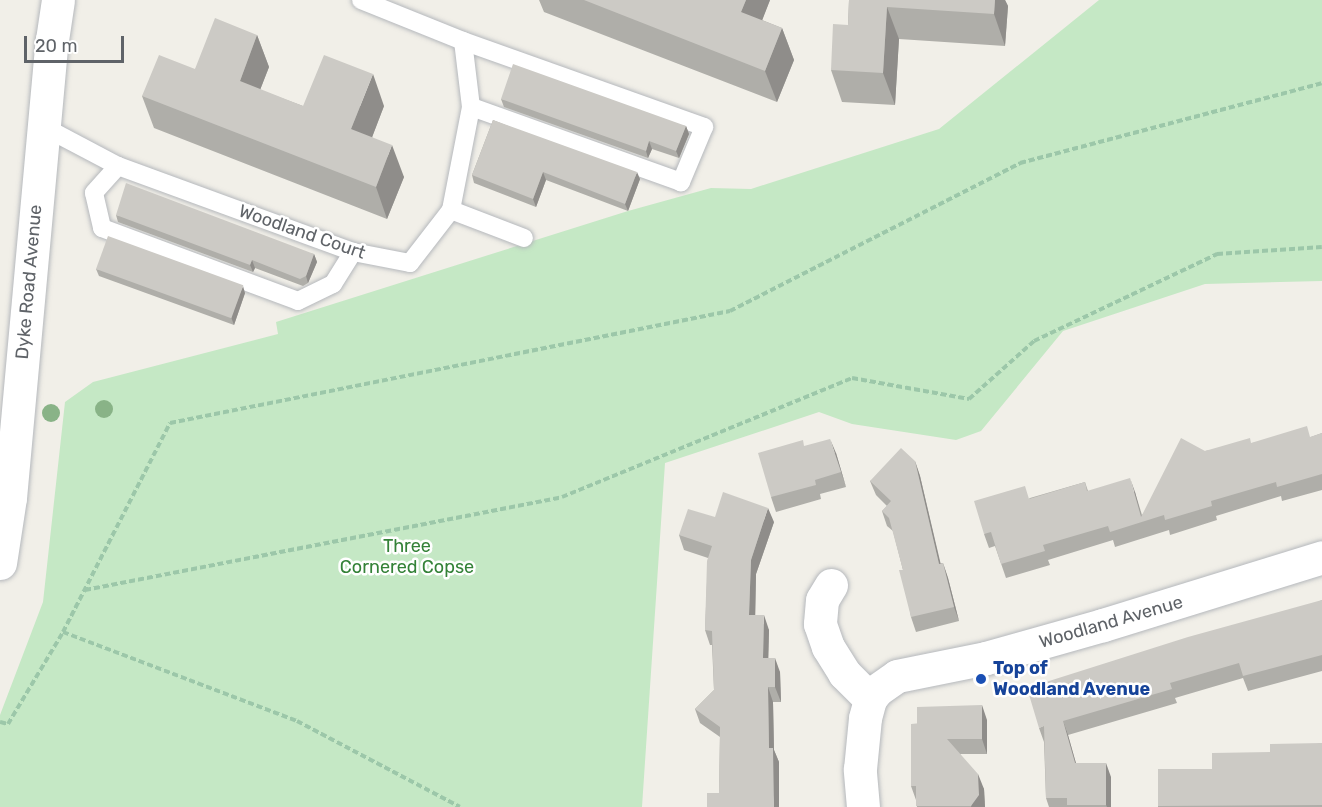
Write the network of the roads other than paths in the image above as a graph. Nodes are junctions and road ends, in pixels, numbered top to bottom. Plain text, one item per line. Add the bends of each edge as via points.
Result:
1 (58, 0) edge
2 (361, 0) edge
3 (463, 41) junction
4 (471, 107) junction
5 (44, 127) junction
6 (118, 166) junction
7 (452, 210) junction
8 (524, 238) dead end
9 (353, 252) junction
10 (1, 556) edge
11 (1322, 557) edge
12 (831, 585) dead end
13 (870, 699) junction
14 (863, 807) edge

1 - 5 street, Dyke Road Avenue
2 - 3 lane
3 - 4 lane, Woodland Court
3 - 4 lane via 704,127 681,182
4 - 7 lane, Woodland Court
5 - 6 lane, Woodland Court
5 - 10 street, Dyke Road Avenue via 10,498
6 - 9 lane, Woodland Court
6 - 9 lane via 94,193 102,228 298,301 333,284
7 - 8 lane
7 - 9 lane, Woodland Court via 410,262
11 - 13 street, Woodland Avenue via 1102,626 986,658 908,672 886,683
12 - 13 street via 822,600 820,624 844,674
13 - 14 street via 862,740

